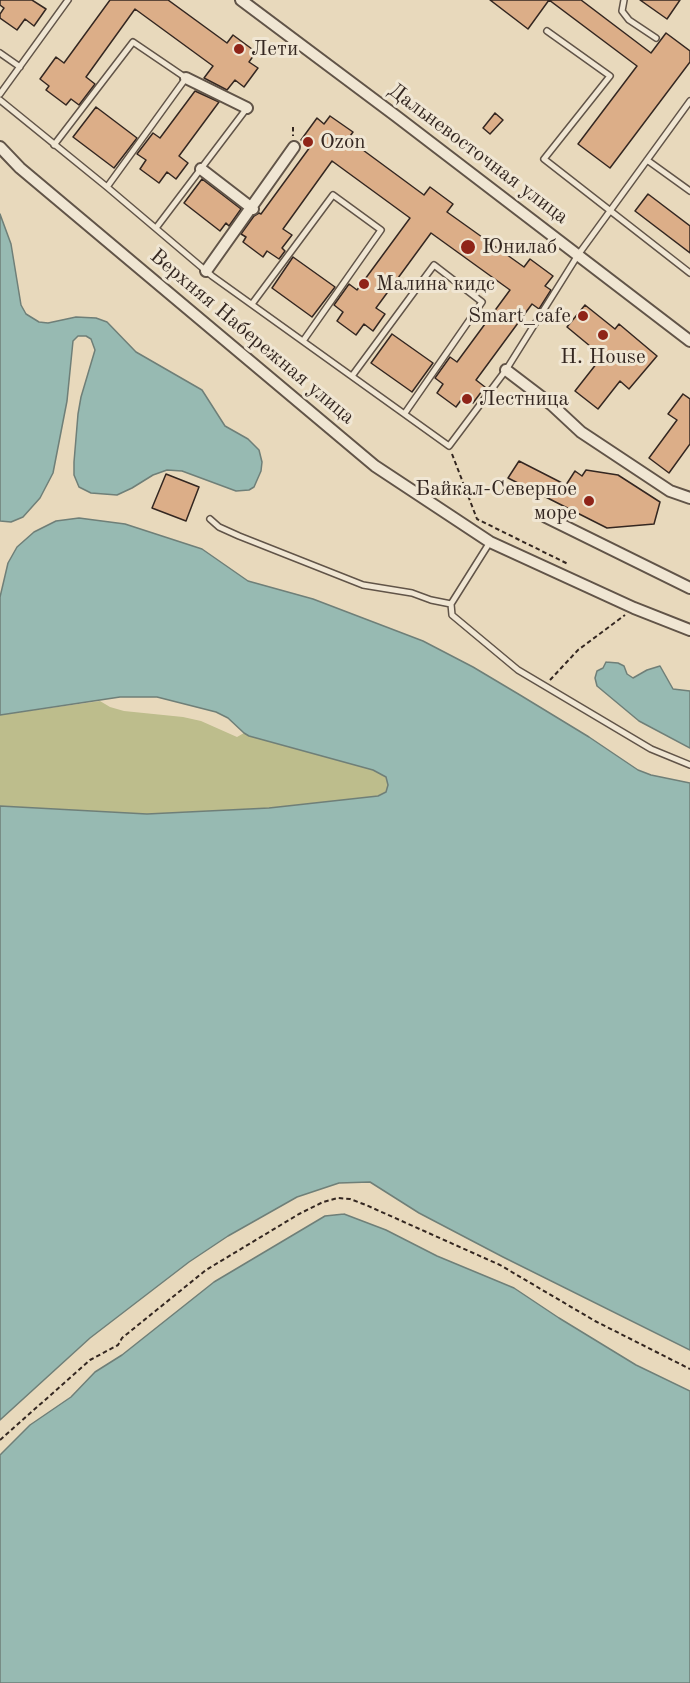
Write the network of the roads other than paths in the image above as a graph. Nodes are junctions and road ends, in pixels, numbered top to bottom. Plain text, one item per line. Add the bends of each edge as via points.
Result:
1 (68, 0) edge
2 (241, 0) edge
3 (624, 0) edge
4 (548, 31) dead end
5 (656, 38) dead end
6 (0, 53) edge
7 (20, 67) junction
8 (186, 78) junction
9 (0, 94) edge
10 (0, 100) edge
11 (690, 101) edge
12 (247, 108) joint
13 (54, 146) junction
14 (0, 147) edge
15 (294, 147) dead end
16 (647, 160) junction
17 (201, 169) junction
18 (107, 187) junction
19 (690, 191) edge
20 (252, 208) junction
21 (610, 212) junction
22 (156, 228) junction
23 (578, 255) junction
24 (206, 272) junction
25 (690, 273) edge
26 (252, 303) junction
27 (303, 341) junction
28 (690, 341) edge
29 (506, 370) junction
30 (352, 376) junction
31 (405, 413) junction
32 (690, 498) edge
33 (546, 517) dead end
34 (210, 519) dead end
35 (490, 542) junction
36 (690, 588) edge
37 (452, 604) junction
38 (690, 630) edge
39 (690, 765) edge

1 - 7 lane
2 - 23 street, Дальневосточная улица
3 - 5 lane via 622,11 629,20
4 - 21 lane via 610,76 544,159
6 - 7 lane
7 - 9 lane
8 - 12 street
8 - 13 lane via 133,42
8 - 18 lane
10 - 13 lane
11 - 16 lane
12 - 17 lane
13 - 18 lane
14 - 35 street, Верхняя Набережная улица via 20,168 375,466
15 - 20 street
16 - 19 lane
16 - 21 lane
17 - 20 street
17 - 22 lane
18 - 22 lane
20 - 24 street
21 - 23 lane
21 - 25 lane
22 - 24 lane
23 - 28 street, Дальневосточная улица
23 - 29 lane
24 - 26 lane
26 - 27 lane
26 - 27 lane via 333,195 381,230
27 - 30 lane
29 - 31 lane via 449,446
29 - 32 street via 582,432 670,491
30 - 31 lane
30 - 31 lane via 434,266 482,302
33 - 36 street
34 - 37 lane via 219,527 331,574
35 - 37 lane
35 - 38 street, Верхняя Набережная улица
37 - 39 lane via 452,615 518,670 651,749

